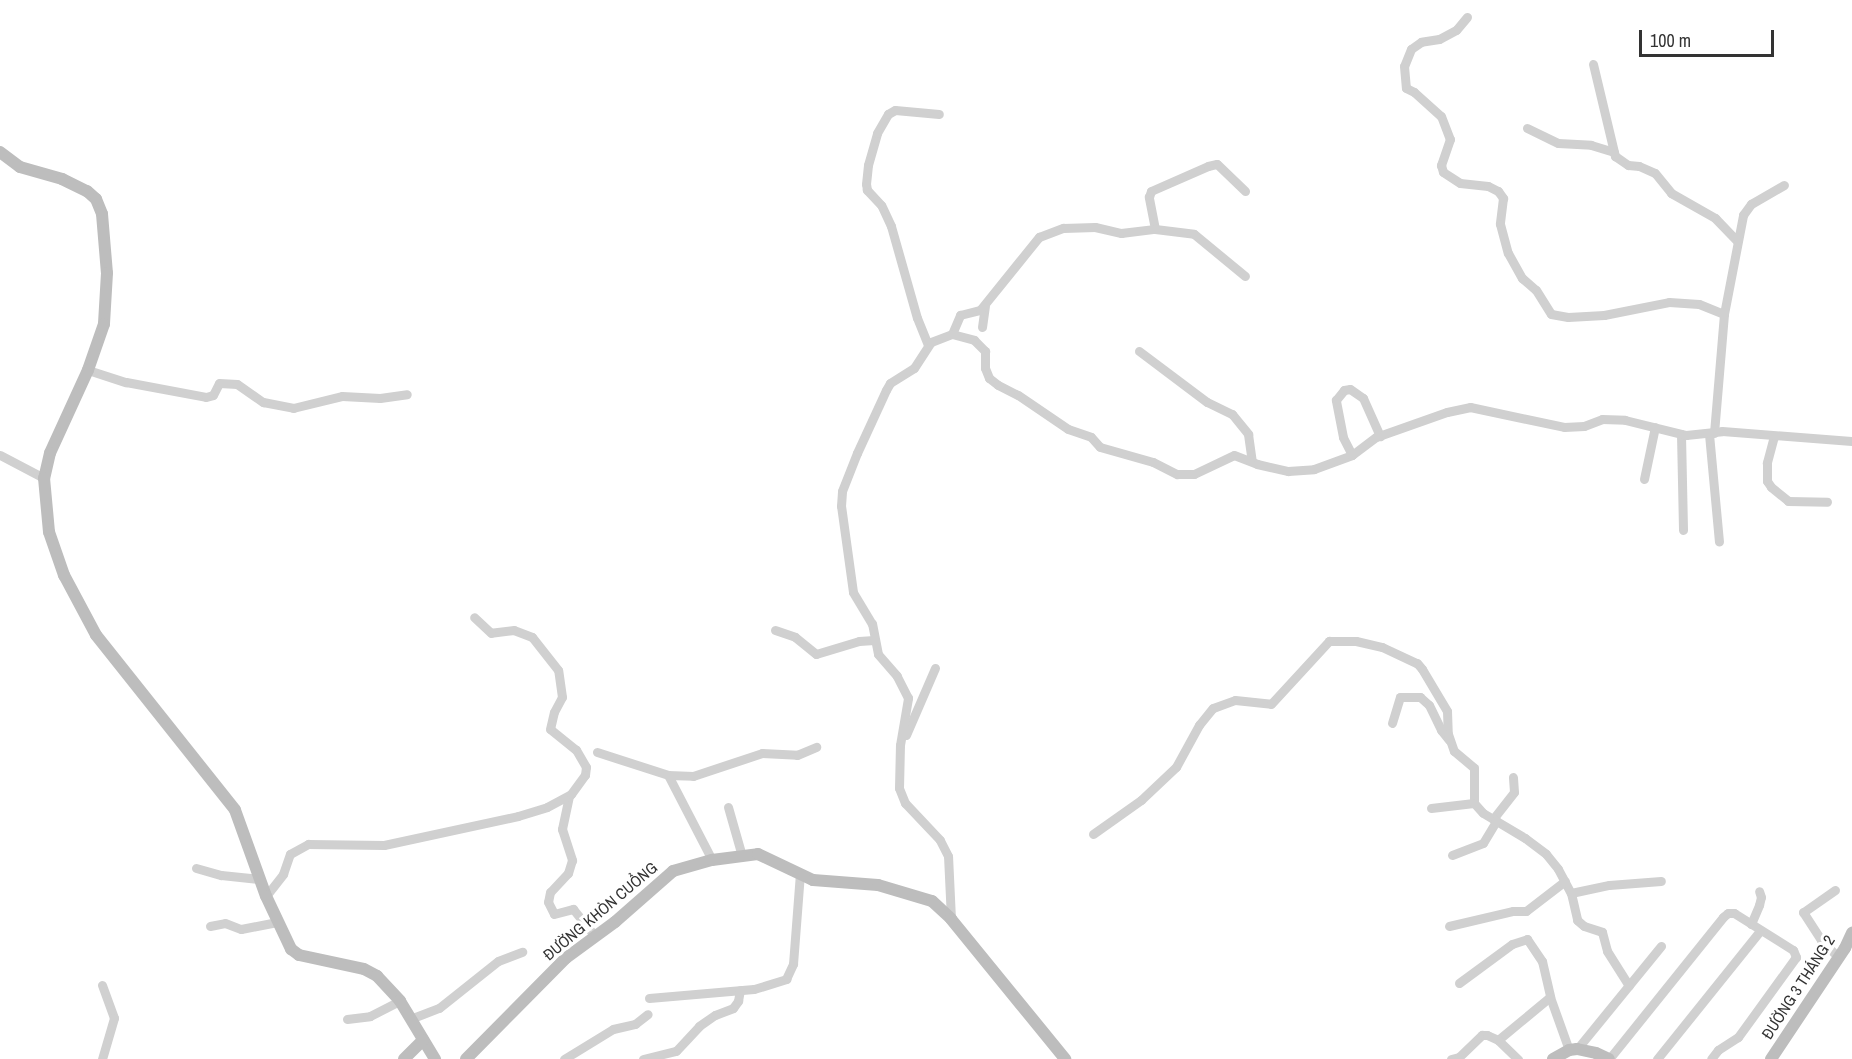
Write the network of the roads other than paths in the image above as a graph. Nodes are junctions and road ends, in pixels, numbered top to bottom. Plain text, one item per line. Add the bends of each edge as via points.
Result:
1 (1467, 17) dead end
2 (1593, 64) dead end
3 (939, 114) dead end
4 (1527, 128) dead end
5 (0, 152) edge
6 (1614, 152) junction
7 (1784, 185) dead end
8 (1245, 191) dead end
9 (1155, 229) junction
10 (1737, 241) junction
11 (1245, 276) dead end
12 (985, 304) junction
13 (1724, 314) junction
14 (981, 327) dead end
15 (952, 334) junction
16 (928, 345) junction
17 (1139, 351) dead end
18 (88, 370) junction
19 (407, 394) dead end
20 (1655, 427) junction
21 (1712, 433) junction
22 (1681, 434) junction
23 (1380, 436) junction
24 (1774, 436) junction
25 (1852, 441) edge
26 (0, 455) edge
27 (1352, 455) junction
28 (1252, 461) junction
29 (44, 478) junction
30 (1644, 479) dead end
31 (1827, 502) dead end
32 (1683, 530) dead end
33 (1719, 542) dead end
34 (474, 617) dead end
35 (775, 630) dead end
36 (874, 640) junction
37 (935, 669) dead end
38 (1392, 723) dead end
39 (901, 738) junction
40 (1450, 742) junction
41 (816, 747) dead end
42 (597, 752) dead end
43 (668, 775) junction
44 (1513, 777) dead end
45 (569, 796) junction
46 (1474, 803) junction
47 (728, 807) dead end
48 (1431, 808) dead end
49 (1494, 820) junction
50 (1093, 834) dead end
51 (1452, 855) dead end
52 (742, 856) junction
53 (712, 860) junction
54 (196, 868) dead end
55 (800, 874) junction
56 (260, 879) junction
57 (1565, 881) junction
58 (1661, 881) dead end
59 (1759, 891) dead end
60 (1834, 891) dead end
61 (1571, 893) junction
62 (266, 896) junction
63 (951, 919) junction
64 (278, 922) junction
65 (1751, 924) junction
66 (210, 926) dead end
67 (1449, 926) dead end
68 (1760, 931) junction
69 (1852, 933) edge
70 (595, 936) junction
71 (1661, 946) dead end
72 (522, 952) dead end
73 (1845, 952) edge
74 (1459, 983) dead end
75 (102, 985) dead end
76 (1629, 986) junction
77 (740, 990) junction
78 (1550, 997) junction
79 (649, 998) dead end
80 (400, 1000) junction
81 (648, 1014) dead end
82 (347, 1019) dead end
83 (410, 1019) junction
84 (423, 1040) junction
85 (1498, 1040) junction
86 (1573, 1049) junction
87 (1455, 1058) edge
88 (102, 1059) edge
89 (405, 1059) edge
90 (435, 1059) edge
91 (466, 1059) edge
92 (564, 1059) edge
93 (643, 1059) edge
94 (1065, 1059) edge
95 (1518, 1059) edge
96 (1552, 1059) edge
97 (1609, 1059) edge
98 (1657, 1059) edge
99 (1712, 1059) edge
100 (1771, 1059) edge

1 - 13 street via 1456,30 1411,49 1404,66 1406,88 1441,116 1450,139 1441,165 1443,172 1460,183 1488,186 1503,198 1500,224 1508,253 1551,314 1604,315 1669,302 1699,304
2 - 6 street
3 - 16 street via 895,110 888,114 877,133 866,184 891,226
4 - 6 street via 1558,143 1591,145
5 - 18 main road via 20,167 87,191 101,208 107,308
6 - 10 street via 1628,165 1655,173 1671,193 1715,218
7 - 10 street via 1751,204 1743,215
8 - 9 street via 1217,164 1208,166 1151,191
9 - 11 street via 1194,234
9 - 12 street via 1121,233 1095,227 1063,228 1047,233 1032,244
10 - 13 street
12 - 14 street
12 - 15 street via 977,312 960,315
13 - 21 street
15 - 16 street
15 - 28 street via 983,346 985,368 994,382 1068,429 1091,437 1100,447 1153,462 1177,474 1194,474 1234,455
16 - 36 street via 914,368 890,383 842,491 852,585 872,624
17 - 28 street via 1207,402 1232,414 1248,434
18 - 19 street via 126,382 206,397 213,395 219,383 237,384 263,402 293,408 342,396 380,398
18 - 29 main road via 50,453
20 - 22 street
20 - 23 street via 1602,419 1584,426 1564,427 1470,408 1447,412
20 - 30 street
21 - 22 street
21 - 24 street
21 - 33 street
22 - 32 street
23 - 27 street
23 - 27 street via 1363,398 1350,389 1344,390 1336,400
24 - 25 street
24 - 31 street via 1767,463 1771,487 1788,501
26 - 29 street
27 - 28 street via 1314,469 1277,468
29 - 56 main road via 49,532 70,588 96,635 235,810
34 - 45 street via 491,633 514,630 532,637 558,670 562,697 550,729 576,750 586,767 585,775
35 - 36 street via 795,637 816,654
36 - 39 street via 878,654 897,676 908,698
37 - 39 street via 908,732
38 - 40 street via 1400,697 1420,697 1429,705
39 - 63 street via 899,788 905,803 930,827 948,856
40 - 46 street via 1454,751 1474,768
40 - 50 street via 1443,700 1417,663 1382,646 1329,641 1271,704 1235,700 1213,708 1176,767 1141,800
41 - 43 street via 797,755 762,753 693,776
42 - 43 street
43 - 53 street
44 - 49 street via 1514,792
45 - 62 street via 518,816 384,845 308,844 290,854 283,874
45 - 70 street via 562,830 572,860 568,873 550,892 548,902 554,914 573,909
46 - 48 street
46 - 49 street
47 - 52 street
49 - 51 street via 1483,843
49 - 57 street via 1546,854
52 - 53 main road, ĐƯỜNG KHÒN CUỔNG
52 - 55 main road, ĐƯỜNG KHÒN CUỔNG via 758,854
53 - 70 main road, ĐƯỜNG KHÒN CUỔNG via 673,871
54 - 56 street
55 - 63 main road, ĐƯỜNG KHÒN CUỔNG via 813,880 878,885 908,893 932,901
55 - 77 street via 791,973 786,979
56 - 62 main road
57 - 61 street
57 - 67 street via 1526,911
58 - 61 street
59 - 65 street via 1761,897
60 - 73 street via 1803,912 1821,940
61 - 76 street via 1577,920 1602,933 1607,951
62 - 64 main road
63 - 94 main road, ĐƯỜNG KHÒN CUỔNG
64 - 66 street via 241,928 225,923
64 - 80 main road via 295,952 364,969 382,980
65 - 68 street
65 - 97 street via 1734,913 1723,917
68 - 98 street
68 - 99 street via 1793,950 1795,961 1738,1037
69 - 73 main road, ĐƯỜNG 3 THÁNG 2
70 - 91 main road, ĐƯỜNG KHÒN CUỔNG via 566,958
71 - 76 street
72 - 83 street via 498,961 438,1008
73 - 100 main road, ĐƯỜNG 3 THÁNG 2
74 - 78 street via 1512,944 1527,939 1542,961
75 - 88 street via 114,1018
76 - 86 street
77 - 79 street
77 - 93 street via 733,1008 699,1026 676,1051
78 - 85 street
78 - 86 street
80 - 82 street via 370,1016
80 - 83 main road
81 - 92 street via 634,1024 613,1029
83 - 84 main road
84 - 89 main road
84 - 90 main road
85 - 87 street via 1482,1035
85 - 95 street
86 - 96 main road
86 - 97 main road

